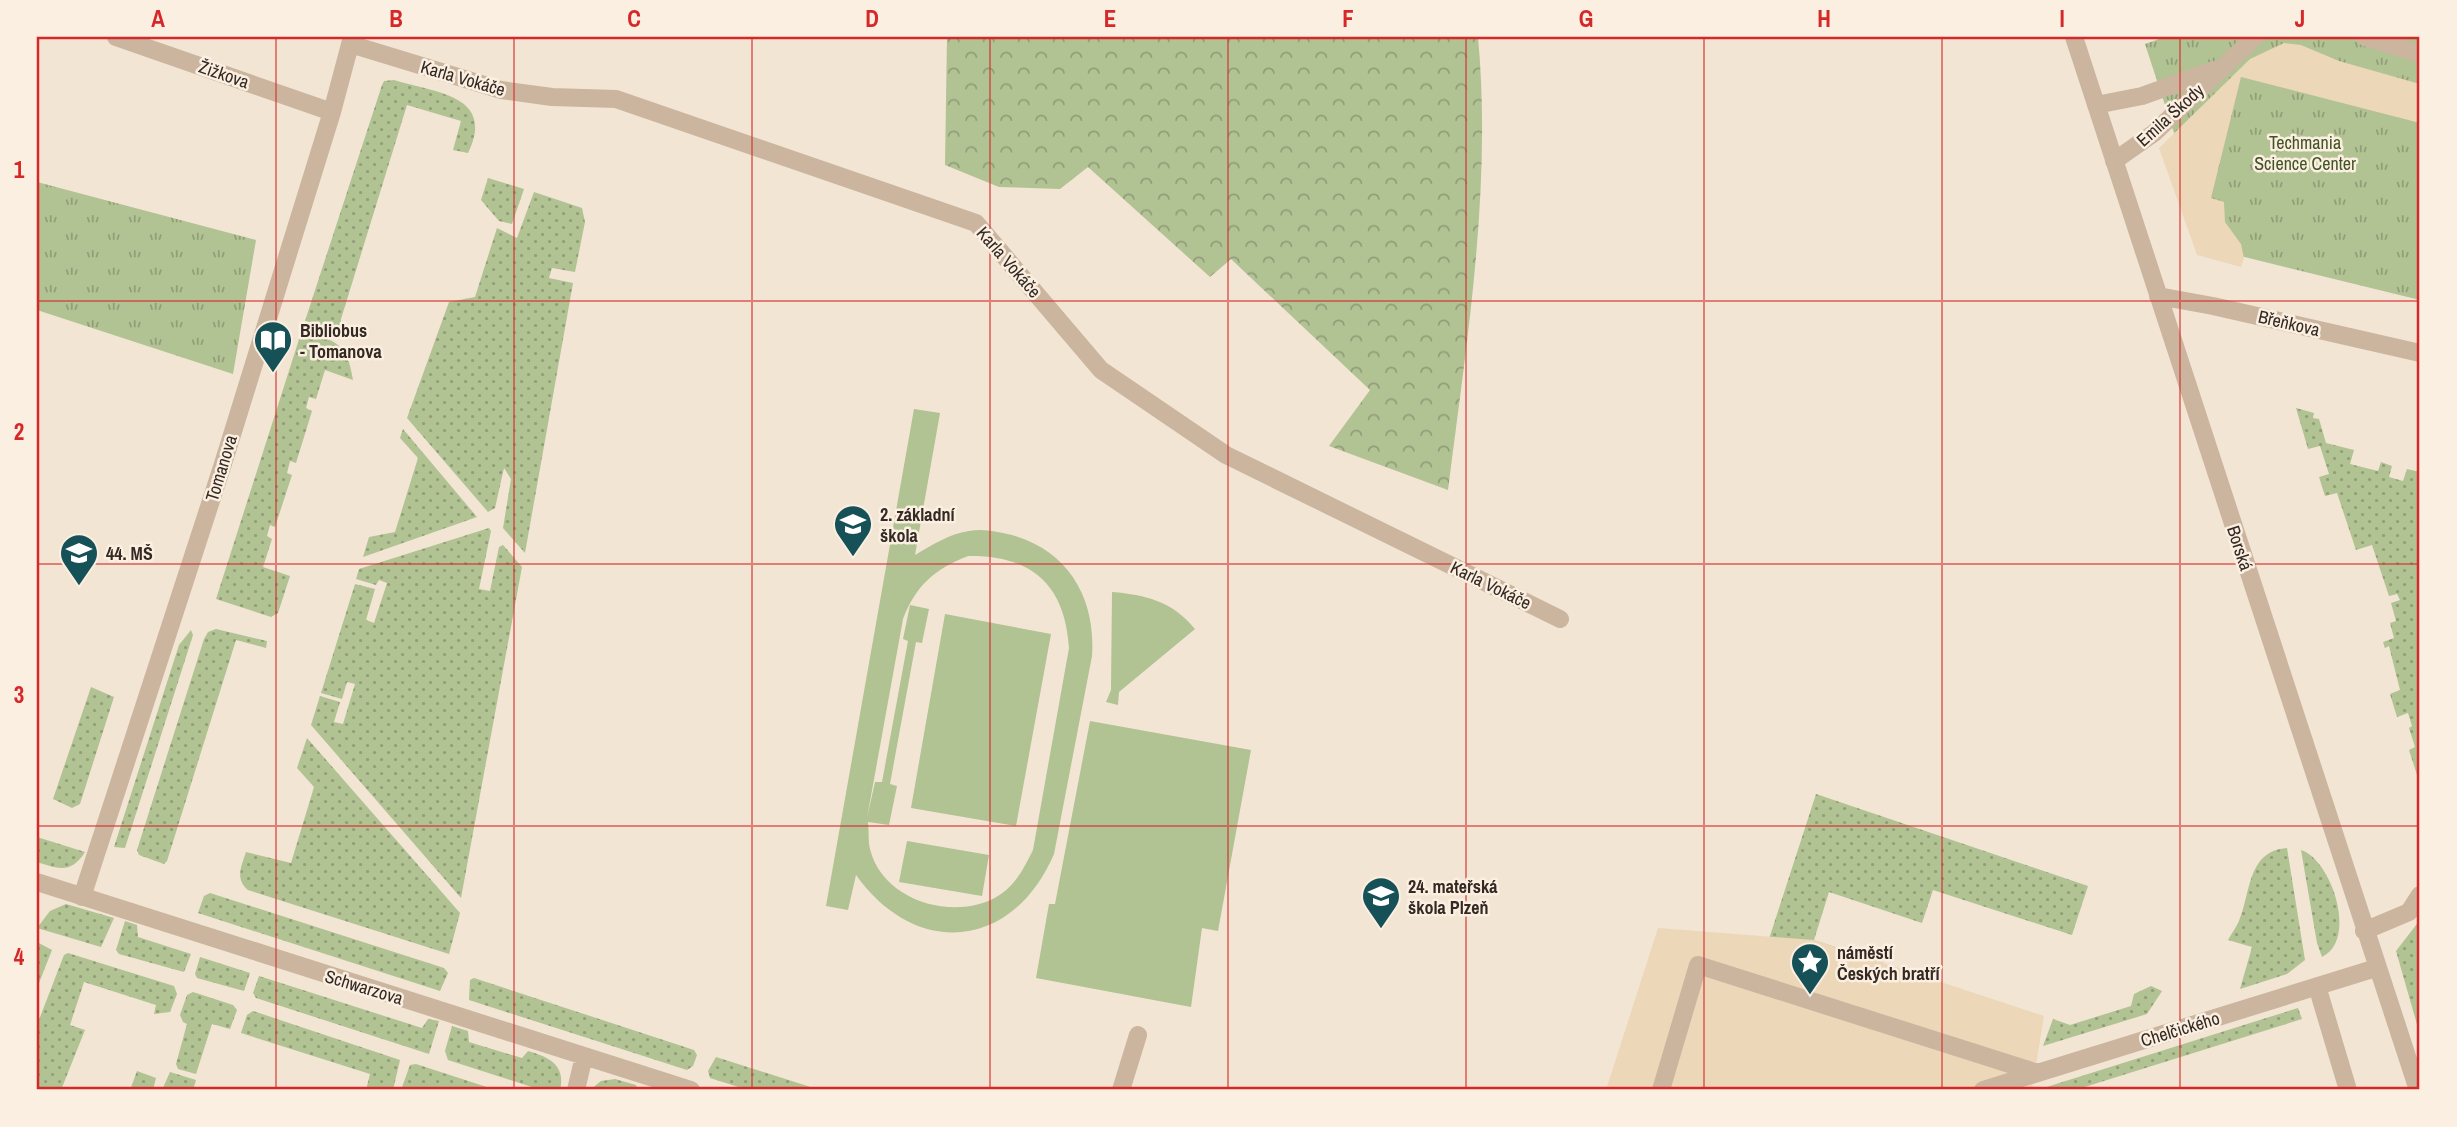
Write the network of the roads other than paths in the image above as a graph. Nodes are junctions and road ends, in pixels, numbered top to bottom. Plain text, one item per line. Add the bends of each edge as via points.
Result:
1 (116, 37) edge
2 (2074, 37) edge
3 (2255, 37) edge
4 (2365, 37) edge
5 (351, 41) edge
6 (2420, 54) edge
7 (2223, 66) junction
8 (2096, 105) junction
9 (332, 112) junction
10 (2114, 161) junction
11 (2158, 296) junction
12 (2420, 353) edge
13 (1560, 619) dead end
14 (38, 886) edge
15 (2420, 895) edge
16 (82, 897) junction
17 (2364, 931) junction
18 (2376, 968) junction
19 (2317, 986) junction
20 (1138, 1035) dead end
21 (584, 1056) junction
22 (2406, 1059) junction
23 (2038, 1073) junction
24 (576, 1090) edge
25 (691, 1090) edge
26 (1121, 1090) edge
27 (1661, 1090) edge
28 (1983, 1090) edge
29 (2348, 1090) edge
30 (2408, 1090) edge
31 (2418, 1090) edge

1 - 9 street, Žižkova
2 - 8 street, Borská
3 - 7 street, Emila Škody
4 - 6 street
5 - 9 street, Tomanova
5 - 13 street, Karla Vokáče via 501,90 616,99 976,223 1101,370 1226,455
7 - 8 street, Emila Škody via 2156,92
7 - 10 street, Emila Škody via 2154,132
8 - 10 street, Borská
9 - 16 street, Tomanova
10 - 11 street, Borská
11 - 12 street, Břeňkova
11 - 17 street, Borská
14 - 16 street, Schwarzova
15 - 17 street via 2409,912
16 - 21 street, Schwarzova
17 - 18 street, Borská
18 - 19 street, Chelčického
18 - 22 street, Borská
19 - 23 street, Chelčického
19 - 29 street
20 - 26 street
21 - 24 street
21 - 25 street, Schwarzova
22 - 30 street, Borská
22 - 31 street, Borská
23 - 27 street via 1698,965
23 - 28 street, Chelčického

